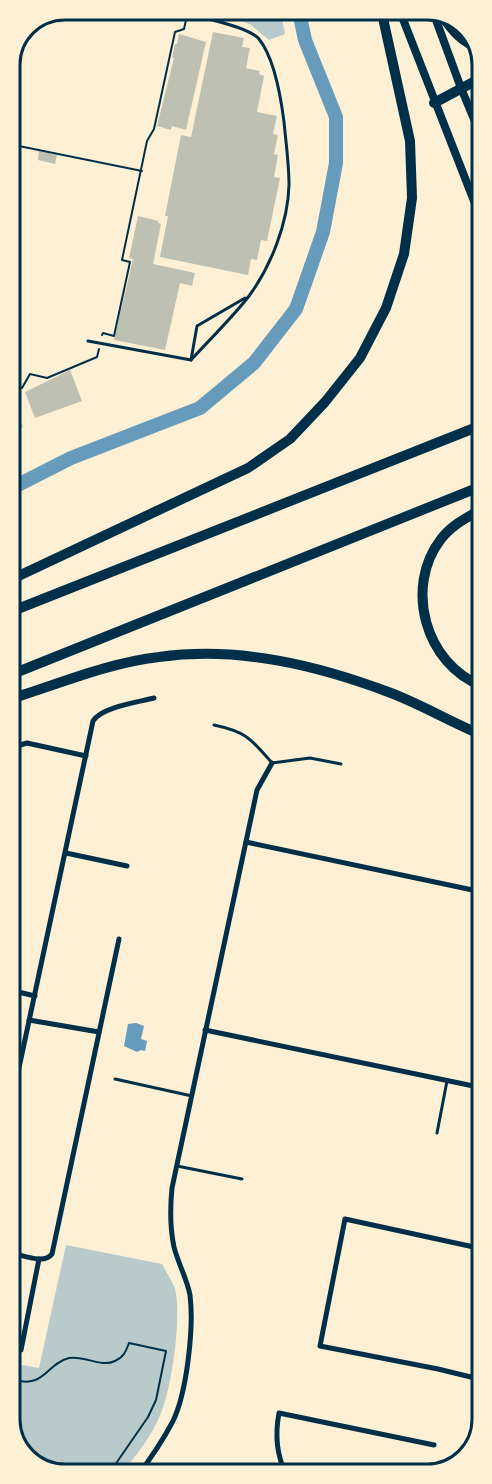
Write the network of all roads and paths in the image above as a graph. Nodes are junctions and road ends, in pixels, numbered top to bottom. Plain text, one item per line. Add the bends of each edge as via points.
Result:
1 (187, 20) edge
2 (208, 20) edge
3 (383, 20) edge
4 (403, 20) edge
5 (436, 21) edge
6 (450, 26) edge
7 (466, 41) edge
8 (472, 82) edge
9 (461, 88) junction
10 (434, 103) junction
11 (472, 114) edge
12 (20, 146) edge
13 (142, 171) junction
14 (472, 197) edge
15 (249, 296) junction
16 (88, 341) dead end
17 (100, 343) junction
18 (191, 360) junction
19 (20, 388) edge
20 (472, 429) edge
21 (472, 490) edge
22 (472, 515) edge
23 (20, 575) edge
24 (20, 608) edge
25 (20, 671) edge
26 (472, 680) edge
27 (20, 696) edge
28 (154, 698) dead end
29 (214, 725) dead end
30 (472, 731) edge
31 (20, 745) edge
32 (86, 756) junction
33 (272, 763) junction
34 (341, 764) dead end
35 (246, 842) junction
36 (66, 854) junction
37 (127, 866) dead end
38 (472, 890) edge
39 (119, 939) dead end
40 (20, 992) edge
41 (35, 996) junction
42 (29, 1020) junction
43 (205, 1030) junction
44 (99, 1032) junction
45 (20, 1063) edge
46 (115, 1079) dead end
47 (447, 1081) junction
48 (472, 1086) edge
49 (192, 1096) junction
50 (437, 1133) dead end
51 (177, 1166) junction
52 (242, 1179) dead end
53 (472, 1247) edge
54 (20, 1255) edge
55 (39, 1259) junction
56 (21, 1350) dead end
57 (472, 1377) edge
58 (20, 1381) edge
59 (434, 1445) dead end
60 (116, 1464) edge
61 (146, 1464) edge
62 (281, 1464) edge

1 - 13 path via 184,29 175,32
2 - 15 lane via 243,29 259,38 272,64 282,105 289,189 282,229 269,263
3 - 23 highway via 410,141 412,198 404,254 386,308 360,358 290,439 248,468
4 - 10 main road
5 - 9 main road
6 - 7 highway
8 - 9 highway
9 - 10 highway
9 - 11 main road
10 - 14 main road
12 - 13 path
13 - 17 path via 122,260 130,262 114,336 103,333
15 - 18 lane
15 - 18 lane via 197,326
16 - 17 lane
17 - 18 lane
17 - 19 path via 97,357 48,378 30,374
20 - 24 highway
21 - 25 highway
22 - 26 highway via 450,529 434,550 426,567 423,606 441,654
27 - 30 highway via 101,668 159,656 218,654 277,660 334,674 392,694
28 - 32 street via 95,717
29 - 33 lane via 249,737
31 - 32 street via 27,743
32 - 36 street
33 - 34 lane via 310,758
33 - 35 street via 257,790
35 - 38 street
35 - 43 street
36 - 37 street
36 - 41 street
39 - 44 street
40 - 41 street
41 - 42 street
42 - 44 street
42 - 45 street
43 - 47 street
43 - 49 street
44 - 55 street via 52,1254 49,1259
46 - 49 lane
47 - 48 street
47 - 50 lane
49 - 51 street
51 - 52 lane
51 - 61 street via 170,1212 174,1246 189,1293 192,1330 174,1419
53 - 57 street via 345,1220 320,1346
54 - 55 street
55 - 56 street
58 - 60 path via 41,1378 65,1359 77,1356 114,1362 124,1356 129,1343 166,1351 156,1400
59 - 62 street via 279,1413 276,1445

